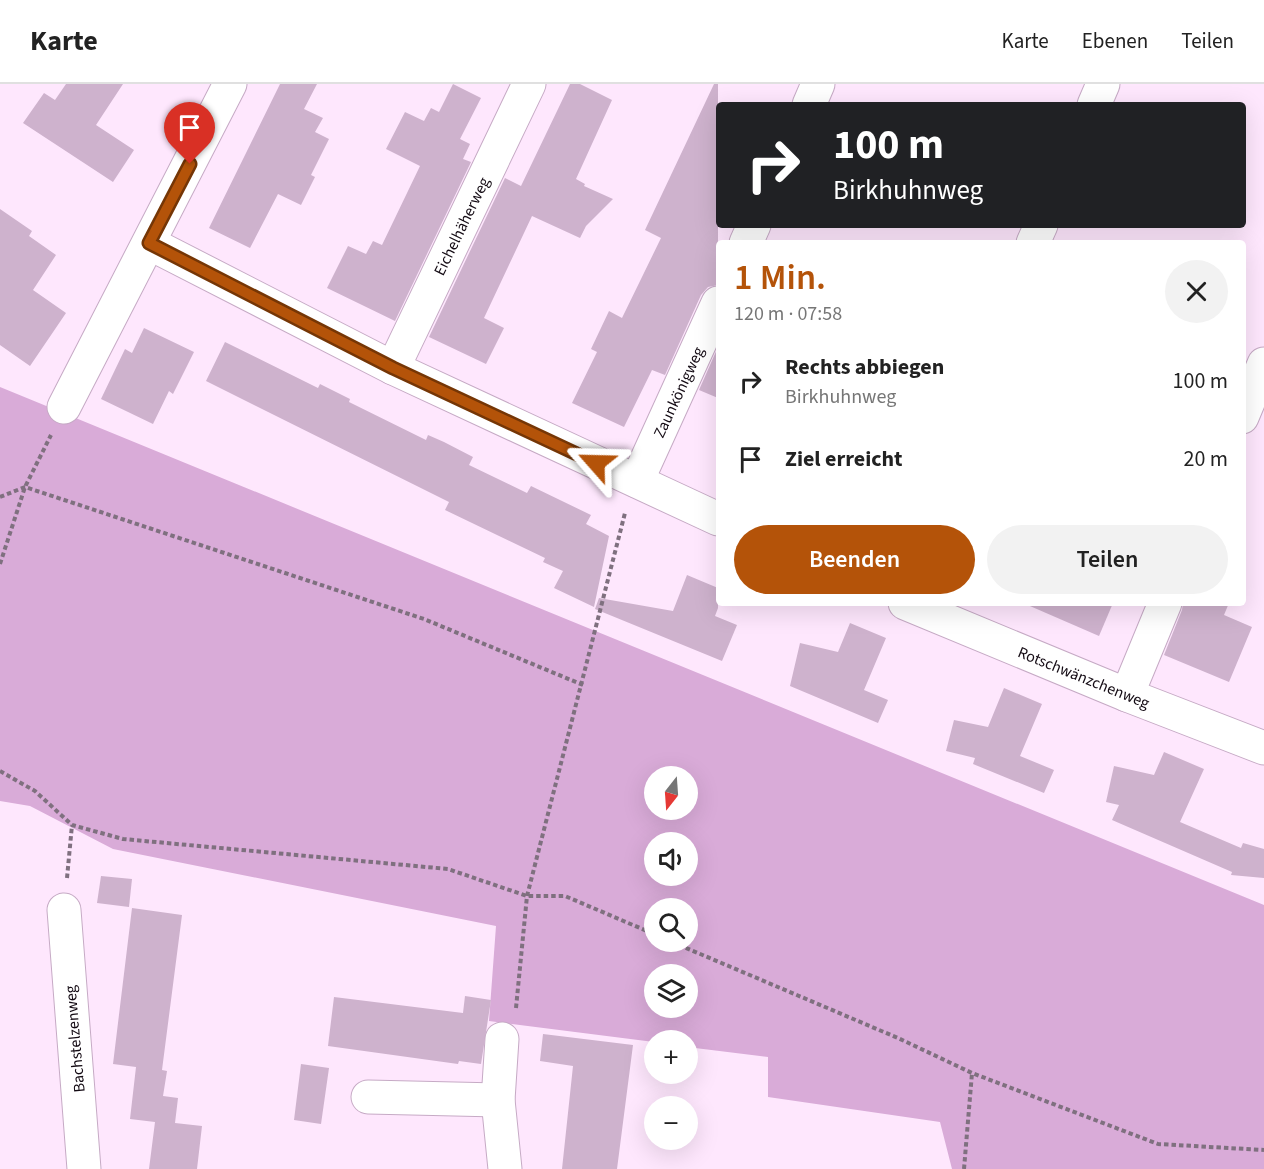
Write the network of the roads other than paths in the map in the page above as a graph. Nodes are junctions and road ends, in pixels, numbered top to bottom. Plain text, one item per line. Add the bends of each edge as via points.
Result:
1 (230, 84) edge
2 (529, 84) edge
3 (818, 84) edge
4 (1103, 84) edge
5 (810, 102) edge
6 (1095, 102) edge
7 (149, 243) junction
8 (716, 307) edge
9 (1264, 364) edge
10 (393, 368) junction
11 (64, 407) road end
12 (1246, 407) edge
13 (637, 482) junction
14 (716, 518) edge
15 (912, 606) edge
16 (1164, 606) edge
17 (1127, 695) junction
18 (1264, 748) edge
19 (64, 910) road end
20 (502, 1039) road end
21 (368, 1097) dead end
22 (498, 1100) junction
23 (84, 1169) edge
24 (505, 1169) edge

1 - 7 street
2 - 10 street, Eichelhäherweg
3 - 5 street
4 - 6 street
7 - 10 street
7 - 11 street
8 - 13 street, Zaunkönigweg
9 - 12 street
10 - 13 street
13 - 14 street
15 - 17 street, Rotschwänzchenweg
16 - 17 street
17 - 18 street, Rotschwänzchenweg
19 - 23 street, Bachstelzenweg
20 - 22 street
21 - 22 street
22 - 24 street

